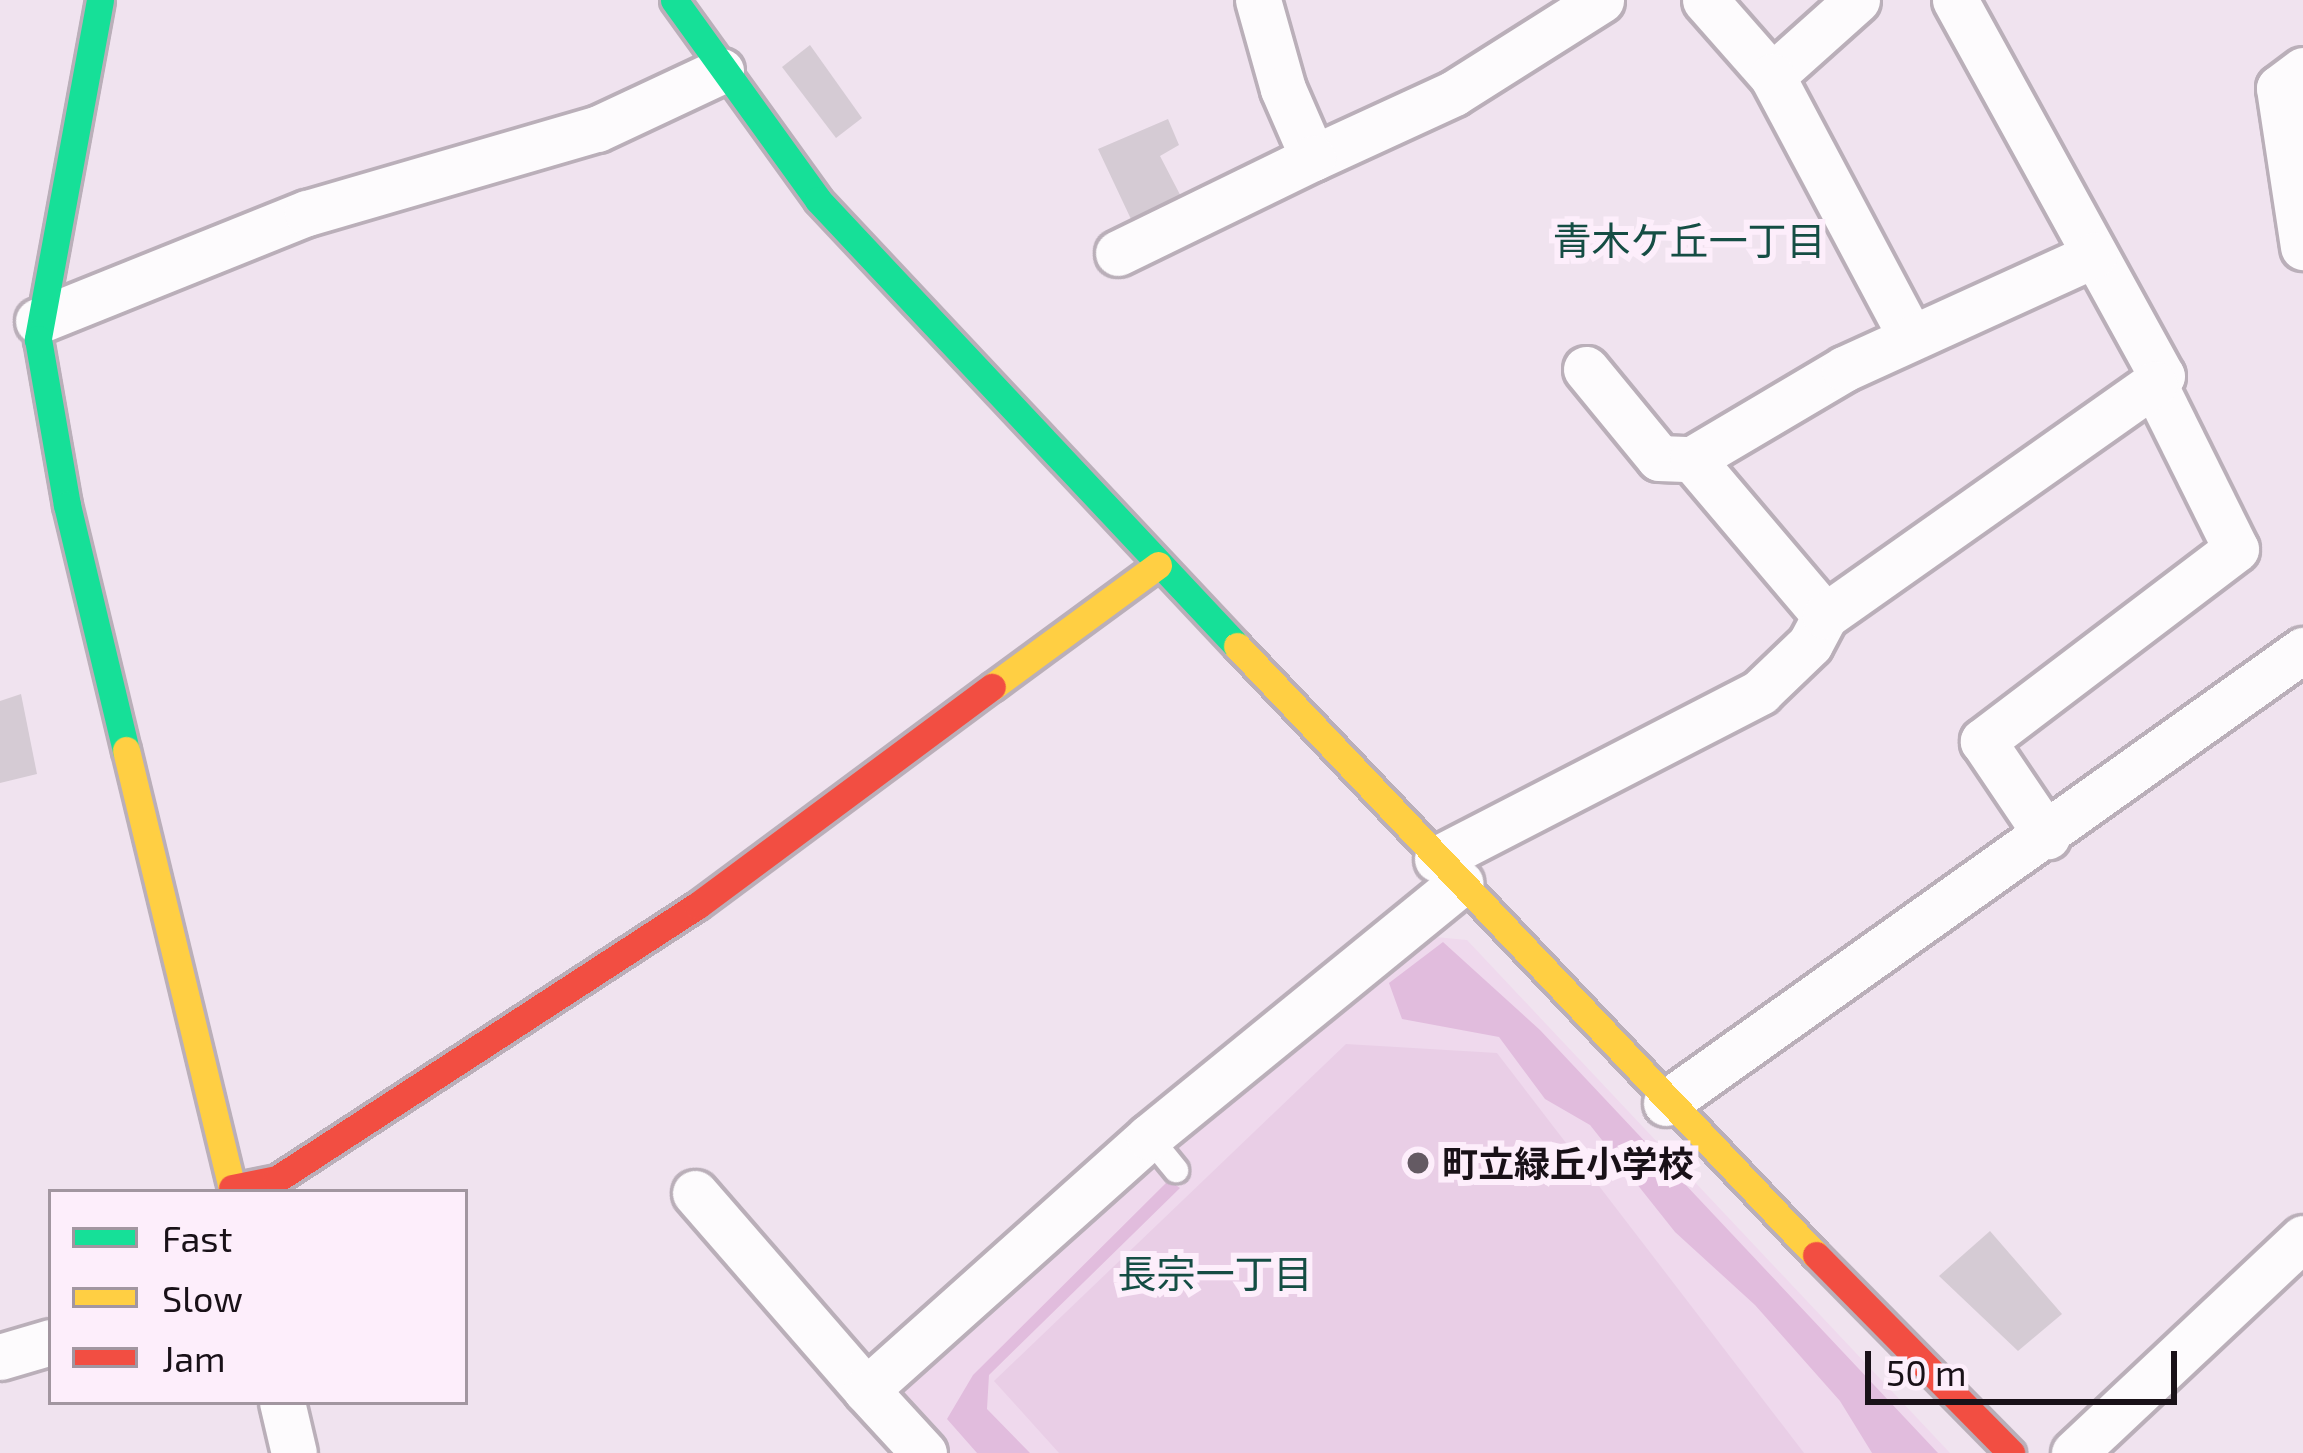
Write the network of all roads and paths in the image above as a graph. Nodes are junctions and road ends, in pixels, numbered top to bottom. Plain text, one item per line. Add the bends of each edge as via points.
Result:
1 (100, 0) edge
2 (674, 0) edge
3 (1258, 0) edge
4 (1601, 0) edge
5 (1705, 0) edge
6 (1857, 0) edge
7 (1955, 0) edge
8 (2303, 70) edge
9 (721, 71) junction
10 (1772, 76) junction
11 (1313, 158) junction
12 (2303, 247) edge
13 (1118, 254) dead end
14 (2094, 255) junction
15 (25, 334) edge
16 (1911, 337) junction
17 (1586, 369) dead end
18 (2154, 384) junction
19 (1692, 460) junction
20 (1158, 565) junction
21 (1825, 616) junction
22 (2303, 650) edge
23 (2047, 836) junction
24 (1449, 871) junction
25 (1666, 1103) junction
26 (233, 1189) edge
27 (237, 1189) edge
28 (695, 1193) dead end
29 (2303, 1238) edge
30 (48, 1343) edge
31 (0, 1358) edge
32 (866, 1390) junction
33 (283, 1405) edge
34 (294, 1453) edge
35 (924, 1453) edge
36 (2011, 1453) edge
37 (2074, 1453) edge

1 - 15 street
2 - 9 street
3 - 11 street via 1282,89
4 - 11 street via 1454,93
5 - 10 street
6 - 10 street
7 - 14 street
8 - 12 street via 2279,88
9 - 15 street via 597,129 307,213
9 - 20 street via 818,200
10 - 16 street
11 - 13 street
14 - 16 street
14 - 18 street via 2162,376
15 - 26 street
16 - 19 street
17 - 19 street via 1659,458
18 - 21 street
18 - 23 street via 2236,549 1983,741
19 - 21 street
20 - 24 street
20 - 27 street via 698,905 277,1179
21 - 24 street via 1810,644 1760,692
22 - 23 street
23 - 25 street
24 - 25 street
24 - 32 street via 1162,1153
25 - 36 street
28 - 32 street
29 - 37 street
30 - 31 street
32 - 35 street
33 - 34 street

